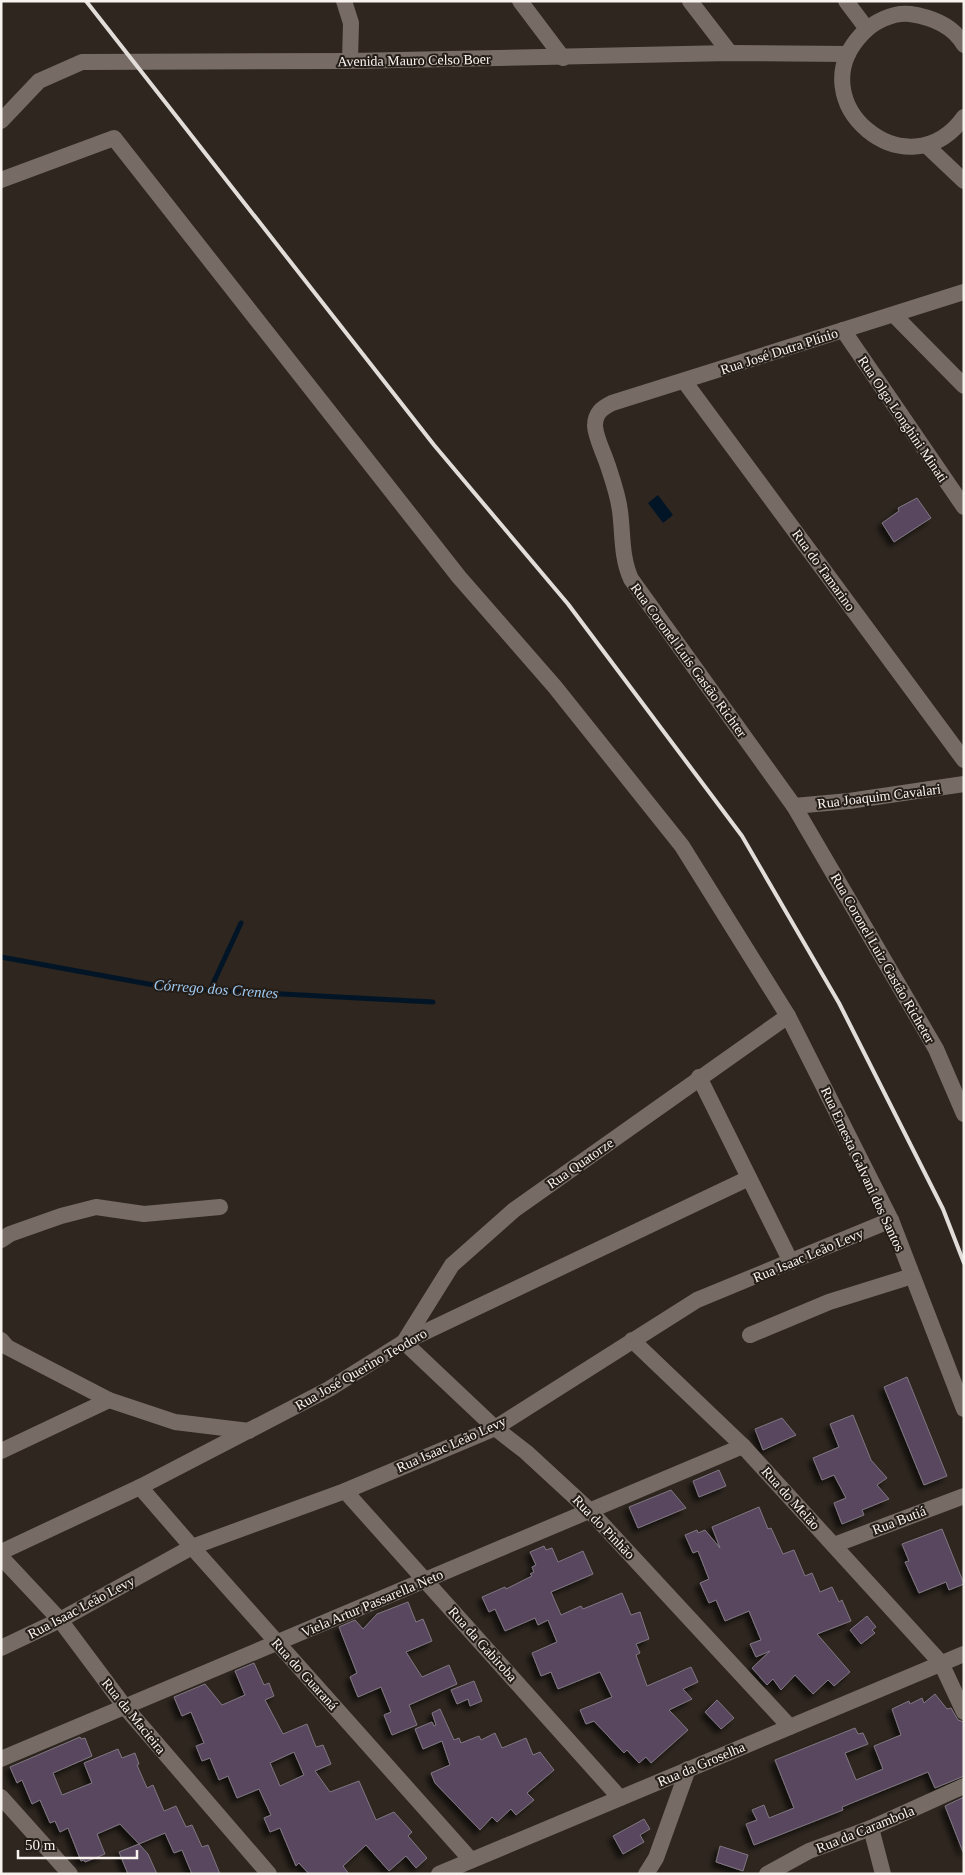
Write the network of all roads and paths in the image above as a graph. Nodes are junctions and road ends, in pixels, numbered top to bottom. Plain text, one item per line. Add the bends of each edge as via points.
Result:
1 (344, 1) edge
2 (520, 1) edge
3 (690, 1) edge
4 (846, 1) edge
5 (867, 29) junction
6 (964, 45) edge
7 (730, 54) junction
8 (848, 54) junction
9 (563, 58) junction
10 (350, 61) junction
11 (964, 117) edge
12 (1, 121) edge
13 (926, 145) junction
14 (1, 180) edge
15 (964, 181) edge
16 (964, 292) edge
17 (894, 315) junction
18 (843, 330) junction
19 (684, 381) junction
20 (964, 386) edge
21 (597, 414) joint
22 (964, 507) edge
23 (964, 760) edge
24 (964, 784) edge
25 (794, 806) junction
26 (788, 1016) junction
27 (699, 1077) junction
28 (964, 1114) edge
29 (749, 1178) junction
30 (220, 1207) dead end
31 (891, 1220) junction
32 (1, 1240) edge
33 (791, 1262) junction
34 (912, 1276) junction
35 (750, 1335) dead end
36 (632, 1340) junction
37 (404, 1342) junction
38 (3, 1345) edge
39 (108, 1400) junction
40 (964, 1409) edge
41 (495, 1428) junction
42 (249, 1431) junction
43 (743, 1446) junction
44 (1, 1452) edge
45 (140, 1487) junction
46 (345, 1491) junction
47 (964, 1496) edge
48 (590, 1511) junction
49 (834, 1545) junction
50 (192, 1547) junction
51 (1, 1552) edge
52 (1, 1557) edge
53 (426, 1580) junction
54 (60, 1620) junction
55 (277, 1643) junction
56 (1, 1648) edge
57 (964, 1654) edge
58 (941, 1663) junction
59 (125, 1707) junction
60 (964, 1712) edge
61 (790, 1727) junction
62 (1, 1760) edge
63 (688, 1769) junction
64 (964, 1786) edge
65 (1, 1797) edge
66 (620, 1798) junction
67 (871, 1828) junction
68 (471, 1860) junction
69 (70, 1874) edge
70 (270, 1874) edge
71 (439, 1874) edge
72 (646, 1874) edge
73 (767, 1874) edge
74 (883, 1874) edge

1 - 10 street via 351,23
2 - 9 street
3 - 7 street
4 - 5 street
5 - 6 street via 885,18 906,14 927,16 946,26
5 - 8 street
7 - 8 street, Avenida Mauro Celso Boer
7 - 9 street, Avenida Mauro Celso Boer
8 - 13 street via 843,75 844,96 852,115 866,131 884,142 905,147
9 - 10 street, Avenida Mauro Celso Boer
10 - 12 street, Avenida Mauro Celso Boer via 82,62 39,81
11 - 13 street via 949,133
13 - 15 street
14 - 26 street, Rua Ernesta Galvani dos Santos via 114,138 459,577 555,687 682,846
16 - 17 street, Rua José Dutra Plínio
17 - 18 street, Rua José Dutra Plínio
17 - 20 street
18 - 19 street, Rua José Dutra Plínio
18 - 22 street, Rua Olga Longhini Minati
19 - 21 street, Rua José Dutra Plínio via 612,403
19 - 23 street, Rua do Tamarino
21 - 25 street, Rua Coronel Luís Gastão Richter via 596,432 616,489 624,558 630,579
24 - 25 street, Rua Joaquim Cavalari
25 - 28 street, Rua Coronel Luiz Gastão Richeter via 936,1049
26 - 27 street, Rua Quatorze
26 - 31 street, Rua Ernesta Galvani dos Santos
27 - 29 street
27 - 37 street, Rua Quatorze via 514,1210 452,1266
29 - 33 street
29 - 37 street, Rua José Querino Teodoro
30 - 32 street via 144,1214 96,1207 61,1216
31 - 33 street, Rua Isaac Leão Levy
31 - 34 street, Rua Ernesta Galvani dos Santos
33 - 36 street, Rua Isaac Leão Levy via 697,1300
34 - 35 street via 829,1302
34 - 40 street, Rua Ernesta Galvani dos Santos
36 - 41 street, Rua Isaac Leão Levy
36 - 43 street, Rua do Melão
37 - 41 street, Rua do Pinhão
37 - 42 street, Rua José Querino Teodoro via 329,1389
38 - 39 street
39 - 42 street via 175,1422
39 - 44 street
41 - 46 street, Rua Isaac Leão Levy
41 - 48 street, Rua do Pinhão
42 - 45 street, Rua José Querino Teodoro
43 - 48 street, Viela Artur Passarella Neto
43 - 49 street, Rua do Melão
45 - 50 street, Rua do Guaraná
45 - 51 street, Rua José Querino Teodoro
46 - 50 street, Rua Isaac Leão Levy
46 - 53 street, Rua da Gabiroba
47 - 49 street, Rua Butiá
48 - 53 street, Viela Artur Passarella Neto
48 - 61 street, Rua do Pinhão
49 - 58 street, Rua do Melão
50 - 54 street, Rua Isaac Leão Levy
50 - 55 street, Rua do Guaraná
52 - 54 street, Rua da Macieira
53 - 55 street, Viela Artur Passarella Neto
53 - 66 street, Rua da Gabiroba
54 - 56 street, Rua Isaac Leão Levy
54 - 59 street, Rua da Macieira
55 - 59 street, Viela Artur Passarella Neto
55 - 68 street, Rua do Guaraná
57 - 58 street, Rua da Groselha
58 - 60 street, Rua do Melão
58 - 61 street, Rua da Groselha
59 - 62 street, Viela Artur Passarella Neto
59 - 70 street, Rua da Macieira
61 - 63 street, Rua da Groselha
63 - 66 street, Rua da Groselha
63 - 72 street via 656,1858
64 - 67 street, Rua da Carambola
65 - 69 street
66 - 68 street, Rua da Groselha
67 - 73 street, Rua da Carambola via 809,1851
67 - 74 street
68 - 71 street, Rua da Groselha

